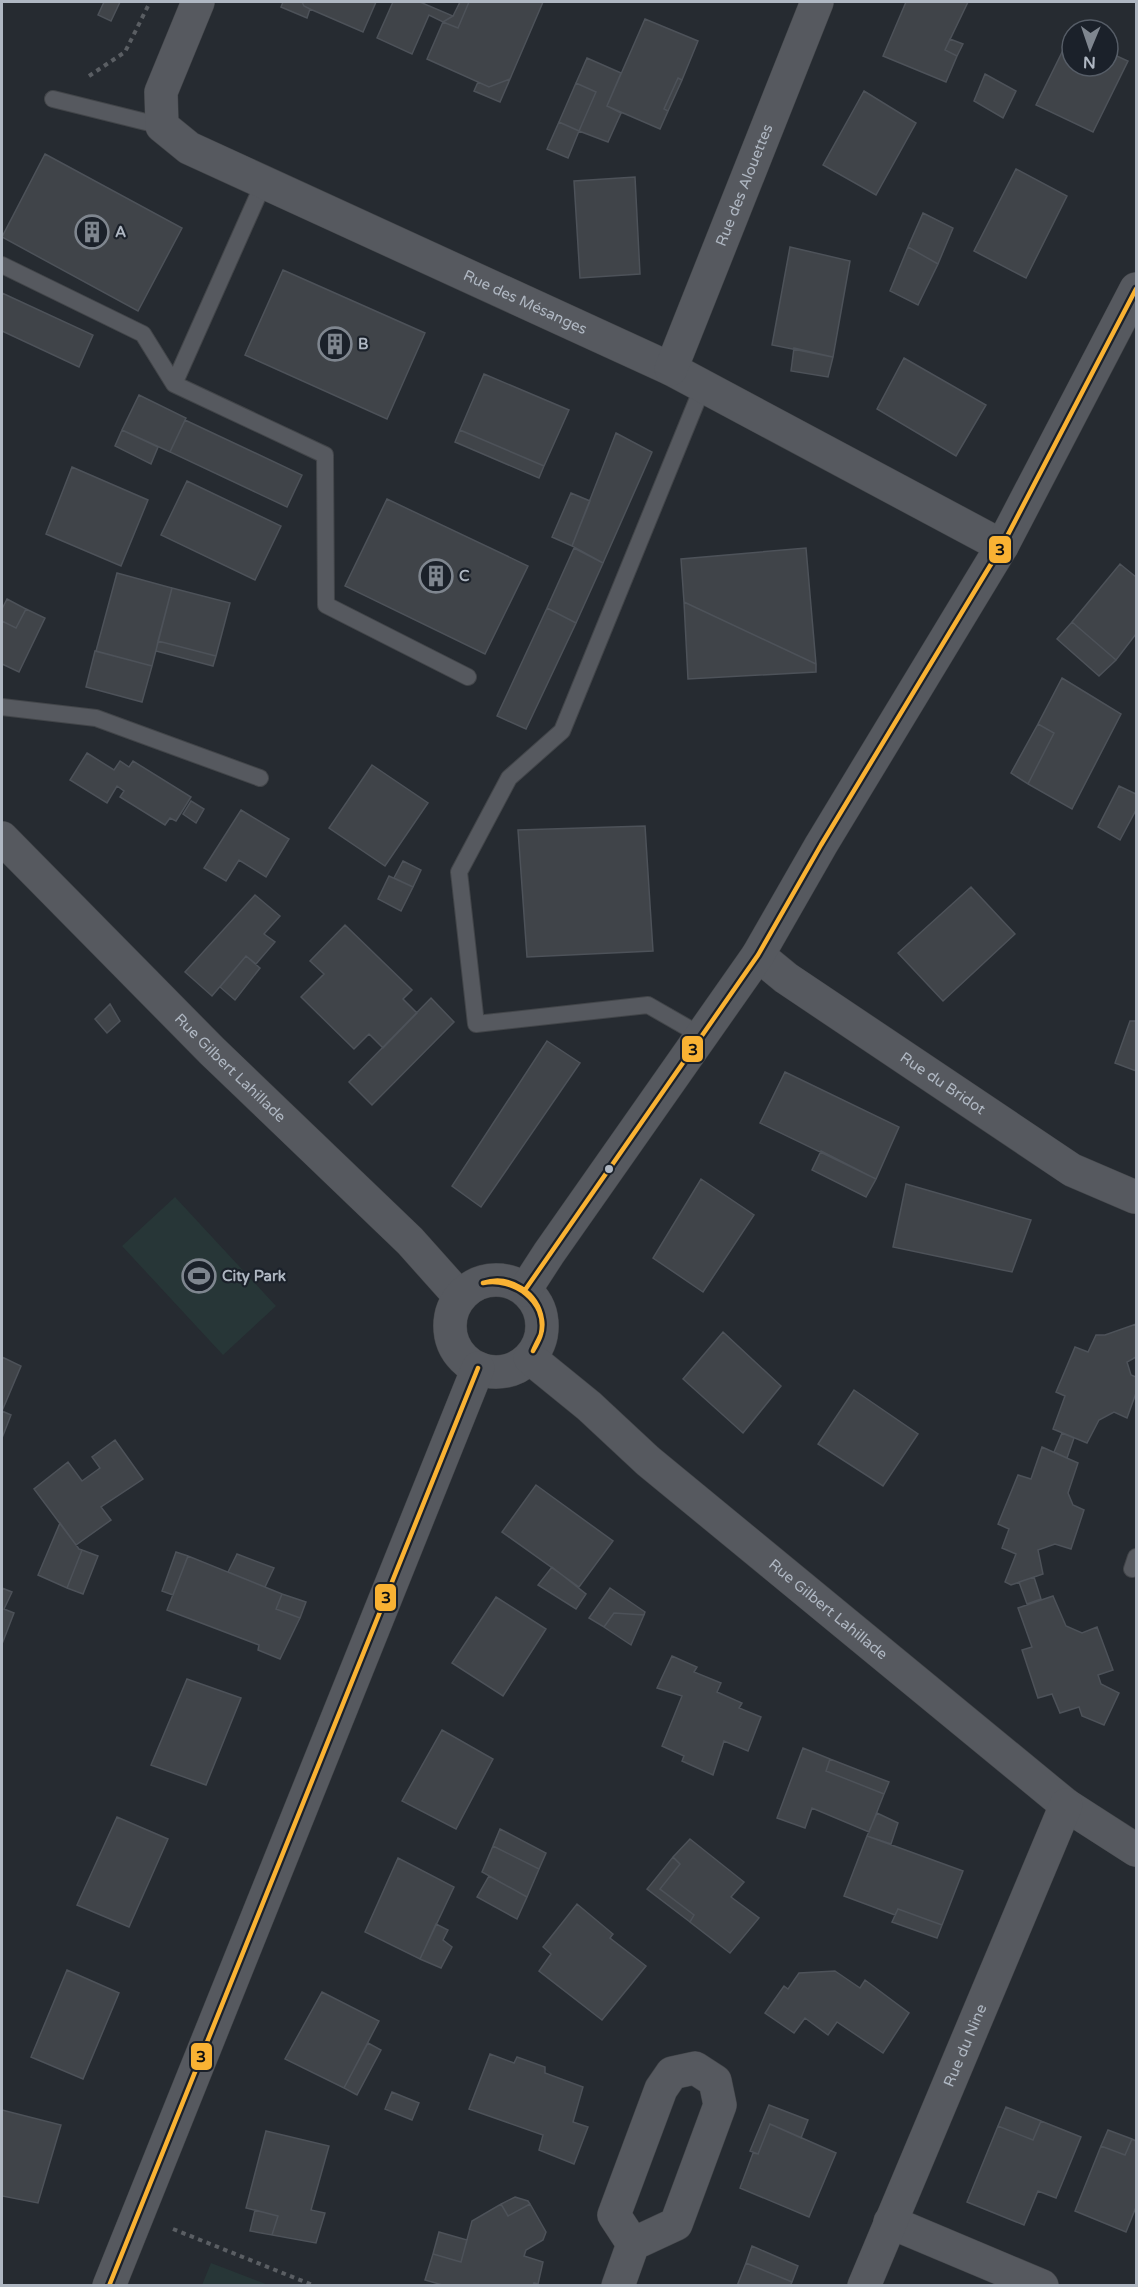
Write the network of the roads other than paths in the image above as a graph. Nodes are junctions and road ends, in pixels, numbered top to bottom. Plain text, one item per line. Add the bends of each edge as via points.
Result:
1 (198, 2) edge
2 (817, 2) edge
3 (54, 99) road end
4 (162, 126) junction
5 (264, 182) junction
6 (2, 266) edge
7 (1137, 289) edge
8 (671, 369) junction
9 (174, 384) junction
10 (703, 386) junction
11 (1002, 546) junction
12 (468, 677) dead end
13 (2, 707) edge
14 (260, 778) dead end
15 (2, 838) edge
16 (758, 955) junction
17 (702, 1036) junction
18 (1136, 1203) edge
19 (525, 1290) junction
20 (460, 1297) junction
21 (530, 1358) junction
22 (478, 1368) junction
23 (1066, 1805) junction
24 (1137, 1850) edge
25 (890, 2222) junction
26 (633, 2244) junction
27 (109, 2286) edge
28 (618, 2286) edge
29 (864, 2286) edge
30 (1042, 2286) edge

1 - 4 street via 161,92
2 - 8 street, Rue des Alouettes
3 - 4 lane
4 - 5 street, Rue des Mésanges via 189,148
5 - 8 street, Rue des Mésanges
5 - 9 lane
6 - 9 lane via 143,334
7 - 11 street
8 - 10 street, Rue des Mésanges
9 - 12 lane via 325,455 326,604
10 - 11 street, Rue des Mésanges
10 - 17 lane via 562,731 509,778 459,872 476,1024 648,1005
11 - 16 street
13 - 14 lane via 96,718
15 - 20 street, Rue Gilbert Lahillade via 212,1051 410,1241
16 - 17 street
16 - 18 street, Rue du Bridot via 786,978 1072,1170
17 - 19 street
19 - 20 street via 512,1283 491,1281 471,1287
19 - 21 street via 542,1323 537,1347
20 - 22 street via 450,1323 451,1337 456,1350
21 - 22 street via 514,1368 496,1372
21 - 23 street, Rue Gilbert Lahillade via 648,1461
22 - 27 street
23 - 24 street, Rue Gilbert Lahillade
23 - 25 street, Rue du Nine
25 - 29 street, Rue du Nine
25 - 30 street
26 - 26 street via 676,2224 720,2104 715,2081 695,2068 672,2073 661,2089 614,2215
26 - 28 street

